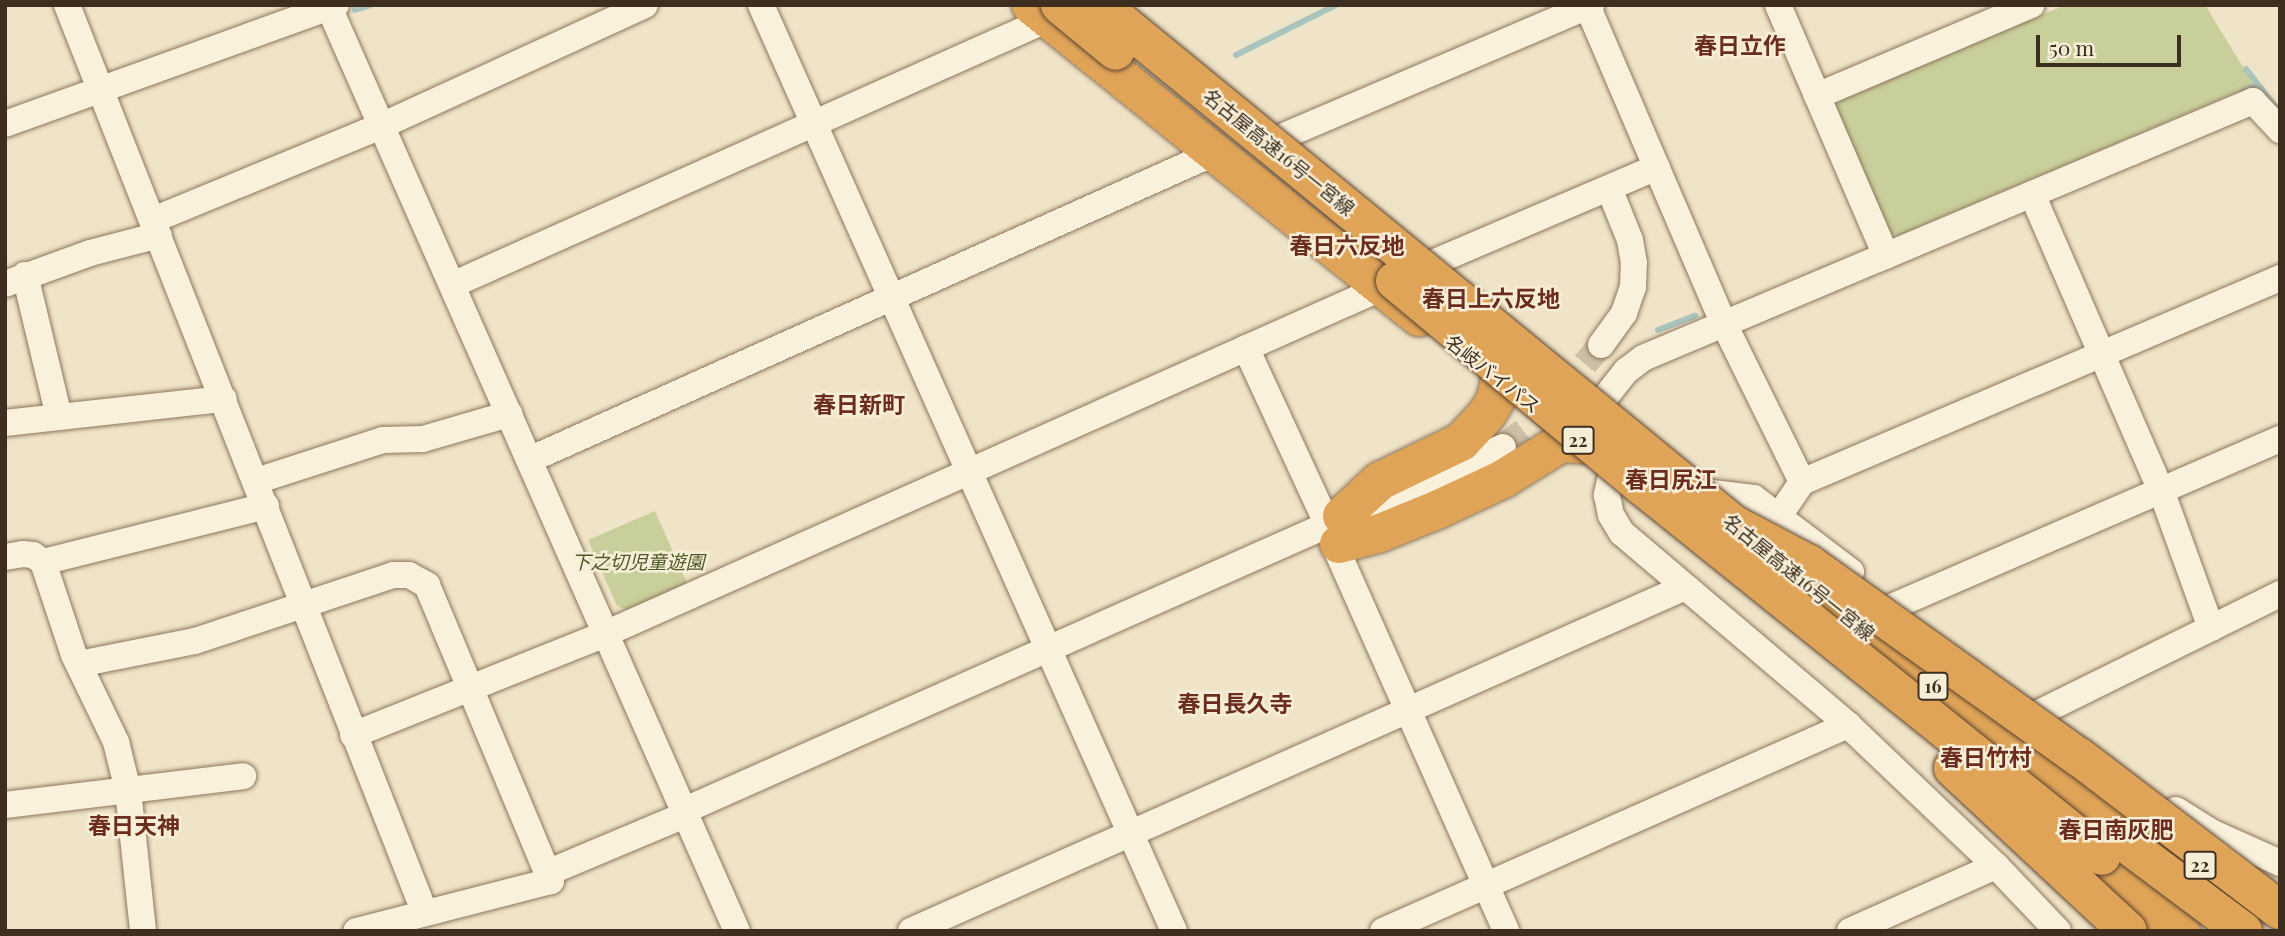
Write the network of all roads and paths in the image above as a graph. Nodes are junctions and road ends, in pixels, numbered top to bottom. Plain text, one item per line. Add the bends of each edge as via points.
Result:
1 (67, 5) edge
2 (645, 5) edge
3 (761, 5) edge
4 (1100, 5) edge
5 (1128, 5) edge
6 (1778, 5) edge
7 (2032, 5) edge
8 (331, 6) edge
9 (1589, 6) edge
10 (1046, 10) edge
11 (101, 87) junction
12 (1817, 96) junction
13 (5, 124) edge
14 (814, 124) junction
15 (382, 126) junction
16 (2280, 130) edge
17 (1286, 135) junction
18 (1214, 153) junction
19 (1657, 167) junction
20 (1609, 188) junction
21 (2032, 194) junction
22 (156, 227) junction
23 (1886, 256) junction
24 (1437, 261) junction
25 (2280, 278) edge
26 (15, 279) edge
27 (452, 285) junction
28 (1381, 288) junction
29 (892, 298) junction
30 (1724, 324) junction
31 (1601, 345) tunnel mouth
32 (1246, 348) junction
33 (2102, 355) junction
34 (1500, 380) junction
35 (224, 398) junction
36 (1600, 404) junction
37 (509, 414) junction
38 (59, 417) junction
39 (5, 423) edge
40 (2280, 439) edge
41 (1583, 444) junction
42 (1503, 447) tunnel mouth
43 (529, 460) junction
44 (1613, 468) junction
45 (970, 472) junction
46 (256, 481) junction
47 (1802, 482) junction
48 (2161, 490) junction
49 (1704, 492) junction
50 (266, 506) junction
51 (1779, 516) junction
52 (1720, 531) junction
53 (1330, 532) junction
54 (5, 557) edge
55 (43, 562) junction
56 (1685, 587) junction
57 (2280, 594) edge
58 (304, 605) junction
59 (1894, 606) junction
60 (2211, 628) junction
61 (605, 634) junction
62 (1048, 646) junction
63 (79, 664) junction
64 (470, 688) junction
65 (1408, 710) junction
66 (2039, 713) junction
67 (1848, 724) junction
68 (353, 735) junction
69 (243, 776) dead end
70 (128, 790) junction
71 (5, 805) edge
72 (684, 813) junction
73 (2113, 828) junction
74 (1131, 833) junction
75 (1996, 866) junction
76 (547, 873) junction
77 (1486, 885) junction
78 (2275, 895) edge
79 (2120, 913) edge
80 (430, 917) edge
81 (143, 931) edge
82 (356, 931) edge
83 (737, 931) edge
84 (911, 931) edge
85 (1174, 931) edge
86 (1384, 931) edge
87 (1506, 931) edge
88 (1850, 931) edge
89 (2058, 931) edge
90 (2163, 931) edge
91 (2181, 931) edge
92 (2187, 931) edge
93 (2242, 931) edge

1 - 11 street
2 - 15 street
3 - 14 street
4 - 52 highway, 名古屋高速16号一宮線 / 16, bridge
5 - 17 highway, 22
6 - 12 street
7 - 12 street
8 - 11 street
8 - 15 street
9 - 17 street
9 - 19 street
10 - 14 street
10 - 18 highway, 名岐バイパス / 22
10 - 52 highway, 名古屋高速16号一宮線 / 16, bridge
11 - 13 street
11 - 22 street
12 - 23 street
14 - 27 street
14 - 29 street
15 - 22 street
15 - 27 street
16 - 21 street via 2253,101
17 - 24 highway, 22
18 - 28 highway, 名岐バイパス / 22
18 - 29 street
19 - 20 street
19 - 30 street
20 - 24 street
20 - 31 street via 1630,240 1633,287 1623,313
21 - 23 street
21 - 33 street
22 - 26 street
22 - 35 street
23 - 30 street
24 - 36 highway, 22
25 - 33 street
26 - 38 street
27 - 37 street
28 - 32 street
28 - 34 highway, 名岐バイパス / 22
29 - 43 street
29 - 45 street
30 - 36 street via 1634,363
30 - 47 street
32 - 45 street
32 - 53 street
33 - 47 street
33 - 48 street
34 - 41 highway, 名岐バイパス / 22
34 - 53 highway via 1487,414 1461,442 1380,481
35 - 38 street
35 - 46 street
36 - 49 highway, 22
37 - 43 street
37 - 46 street via 423,439 383,440
38 - 39 street
40 - 48 street
41 - 44 highway, 名岐バイパス / 22
41 - 53 highway via 1561,443 1503,479 1380,533
42 - 53 street
43 - 61 street
44 - 56 street via 1607,495 1611,515 1622,533
44 - 79 highway, 名岐バイパス / 22
45 - 61 street
45 - 62 street
46 - 50 street
47 - 51 street
48 - 59 street
48 - 60 street
49 - 51 street via 1750,495
49 - 73 highway, 22
50 - 55 street
50 - 58 street
51 - 59 street
52 - 78 highway, bridge via 1809,564 2079,757 2174,833
52 - 79 highway, bridge via 1740,582
52 - 92 highway, 名古屋高速16号一宮線 / 16, bridge
52 - 93 highway, 名古屋高速16号一宮線 / 16, bridge
53 - 62 street
53 - 65 street
54 - 55 street via 33,555
55 - 63 street
56 - 65 street
56 - 67 street
57 - 60 street
58 - 63 street via 195,641
58 - 64 street via 393,575 409,575 427,585
58 - 68 street
59 - 66 street
60 - 66 street
61 - 64 street
61 - 72 street
62 - 72 street
62 - 74 street
63 - 70 street via 116,742
64 - 68 street
64 - 76 street
65 - 74 street
65 - 77 street
66 - 78 street via 2147,792 2211,832
67 - 75 street
67 - 77 street
68 - 80 street
69 - 70 street
70 - 71 street
70 - 81 street
72 - 76 street
72 - 83 street
73 - 78 highway, 22
73 - 93 highway, 22
74 - 84 street
74 - 85 street
75 - 88 street
75 - 89 street
76 - 80 street via 551,881
77 - 86 street
77 - 87 street
79 - 90 highway, 22
79 - 91 highway, 名岐バイパス / 22
80 - 82 street

